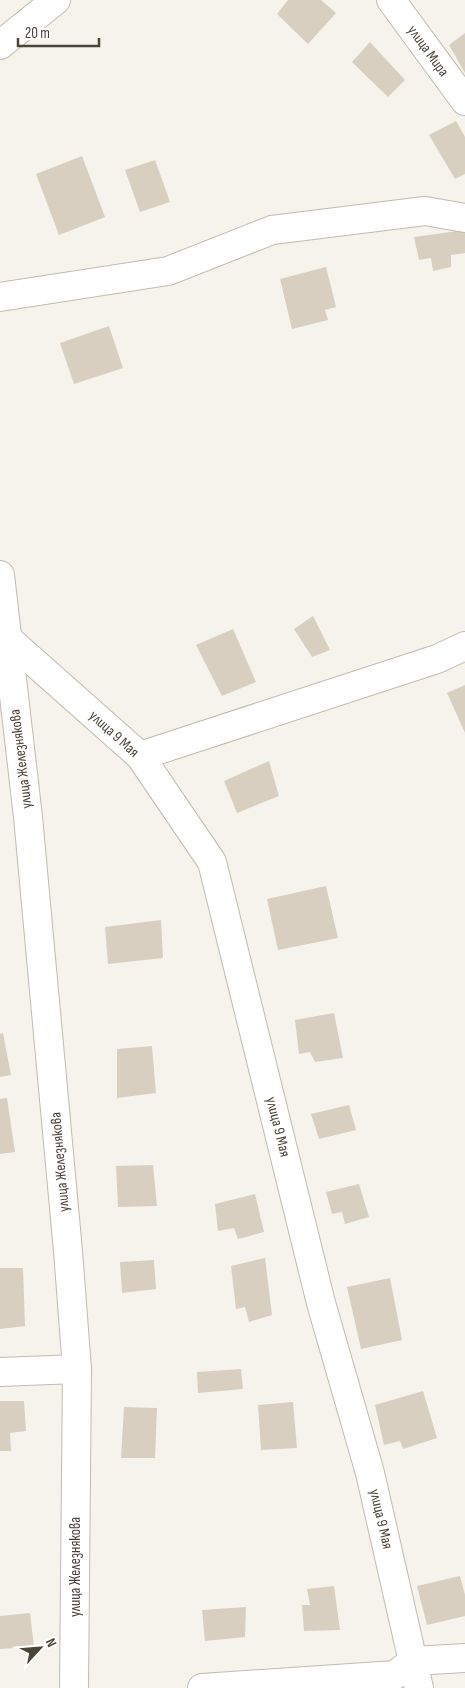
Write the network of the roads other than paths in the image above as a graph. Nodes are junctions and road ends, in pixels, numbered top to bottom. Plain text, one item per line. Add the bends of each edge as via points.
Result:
1 (56, 0) edge
2 (391, 0) edge
3 (0, 45) edge
4 (465, 102) edge
5 (465, 218) edge
6 (0, 297) edge
7 (0, 575) edge
8 (8, 639) junction
9 (465, 646) edge
10 (140, 756) junction
11 (77, 1369) junction
12 (0, 1372) edge
13 (465, 1658) edge
14 (413, 1661) junction
15 (74, 1688) edge
16 (202, 1688) edge
17 (419, 1688) edge

1 - 3 street
2 - 4 street, улица Мира
5 - 6 street via 425,211 272,230 168,271
7 - 8 street, улица Железнякова
8 - 10 street, улица 9 Мая
8 - 11 street, улица Железнякова via 29,827
9 - 10 street via 437,659
10 - 14 street, улица 9 Мая via 212,862 322,1303 370,1473
11 - 12 street
11 - 15 street, улица Железнякова
13 - 14 street
14 - 16 street via 395,1675
14 - 17 street, улица 9 Мая

